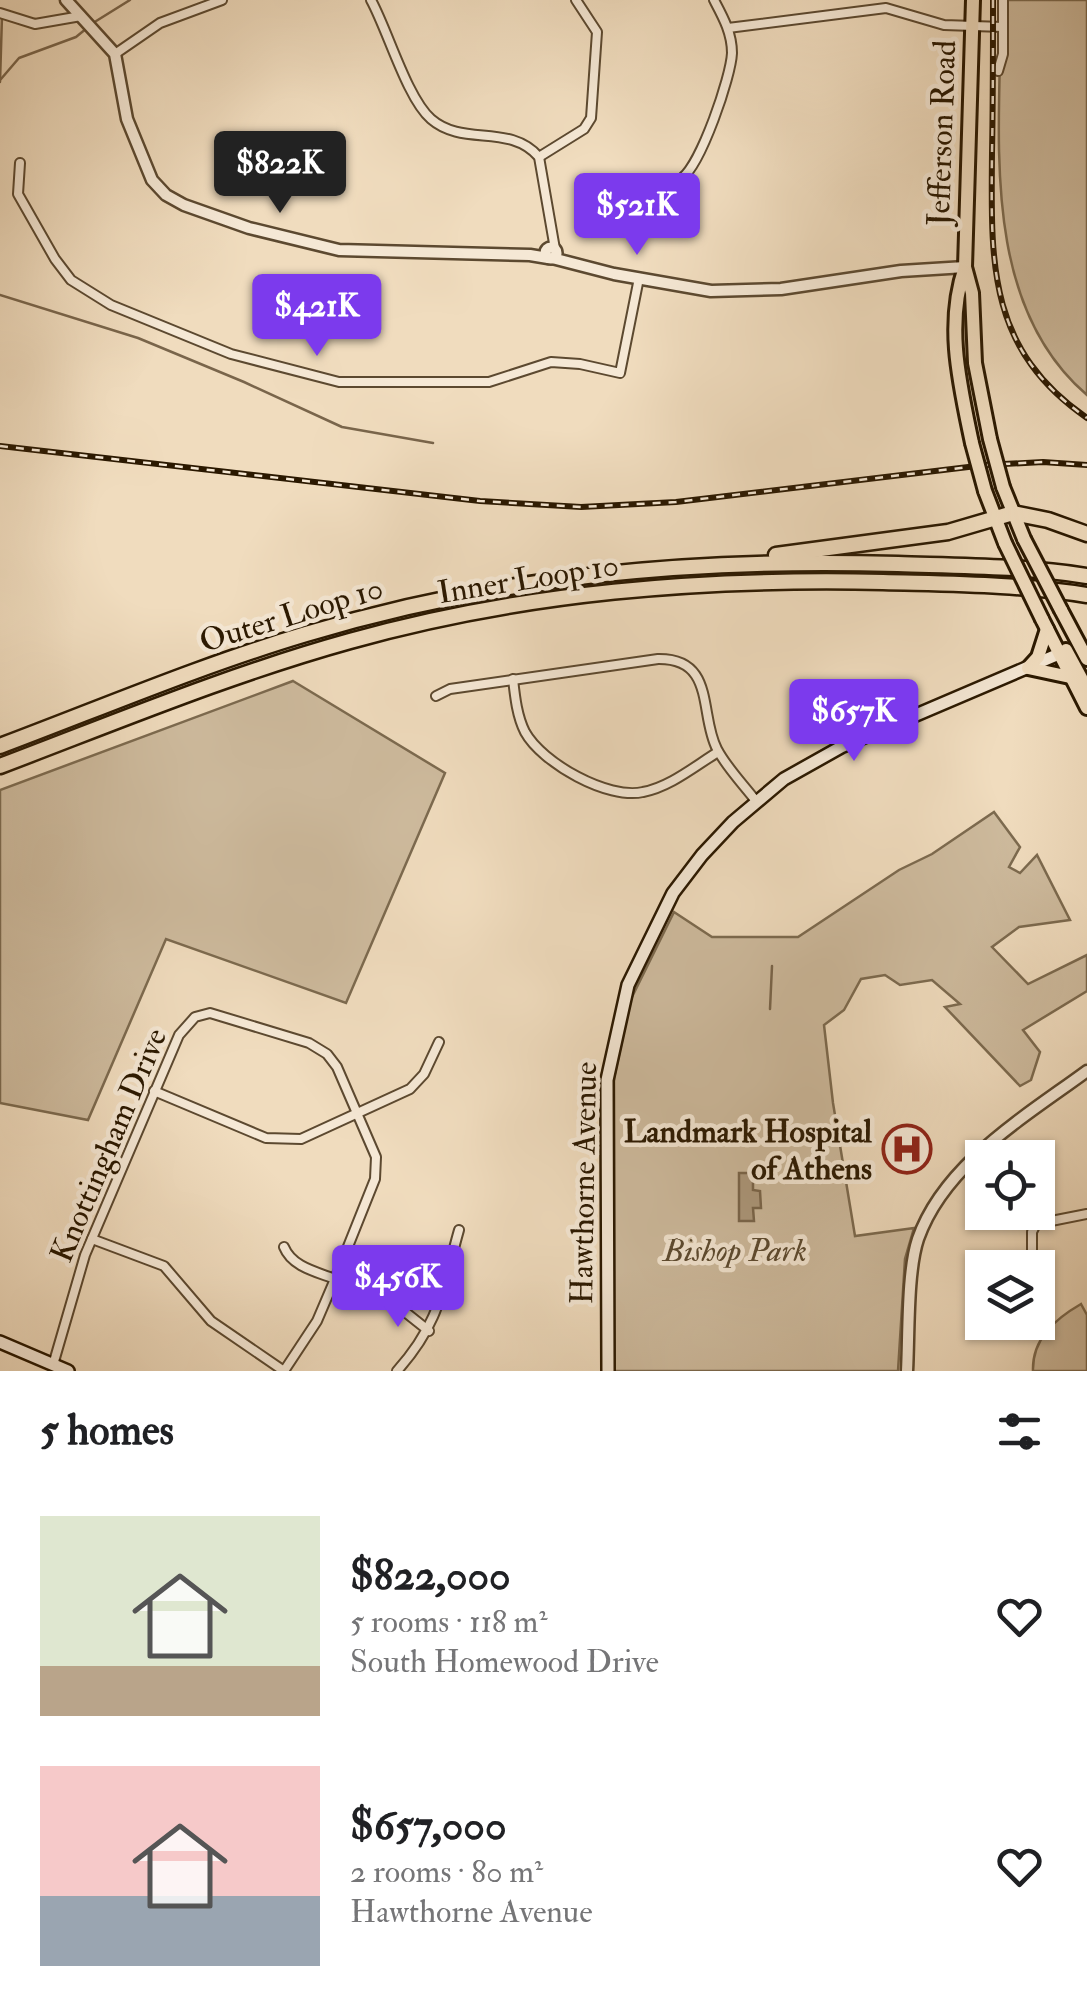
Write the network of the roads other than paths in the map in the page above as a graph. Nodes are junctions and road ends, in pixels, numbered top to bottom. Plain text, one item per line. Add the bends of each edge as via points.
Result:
1 (66, 0) edge
2 (222, 0) edge
3 (371, 0) edge
4 (576, 0) edge
5 (714, 0) edge
6 (973, 0) edge
7 (1003, 0) edge
8 (0, 13) edge
9 (81, 16) junction
10 (1004, 27) junction
11 (728, 28) junction
12 (972, 28) junction
13 (115, 54) junction
14 (998, 71) dead end
15 (538, 157) junction
16 (20, 163) dead end
17 (682, 178) dead end
18 (551, 252) junction
19 (964, 268) junction
20 (639, 278) junction
21 (1012, 512) junction
22 (994, 516) junction
23 (1087, 534) edge
24 (710, 563) junction
25 (1087, 576) edge
26 (1087, 594) edge
27 (1044, 624) junction
28 (1068, 649) junction
29 (1087, 659) edge
30 (1028, 668) junction
31 (1070, 677) junction
32 (513, 679) junction
33 (1087, 689) edge
34 (436, 696) dead end
35 (1087, 708) edge
36 (0, 746) edge
37 (718, 752) junction
38 (0, 766) edge
39 (756, 801) junction
40 (439, 1042) dead end
41 (1087, 1071) edge
42 (154, 1091) junction
43 (358, 1114) junction
44 (1087, 1214) edge
45 (459, 1230) dead end
46 (92, 1239) junction
47 (284, 1247) dead end
48 (1032, 1250) edge
49 (335, 1280) junction
50 (390, 1300) dead end
51 (429, 1330) junction
52 (0, 1342) edge
53 (53, 1365) junction
54 (68, 1371) edge
55 (284, 1371) edge
56 (397, 1371) edge
57 (608, 1371) edge
58 (907, 1371) edge

1 - 9 street
2 - 13 street via 160,23
3 - 15 street via 428,116 455,132 512,138
4 - 15 street via 597,32 590,121
5 - 11 street
6 - 12 highway, Jefferson Road
7 - 10 street
8 - 9 street via 42,24
9 - 13 street
10 - 12 street
10 - 14 street
11 - 12 street via 890,8
11 - 17 street via 732,55 726,80 695,163
12 - 19 highway, Jefferson Road
13 - 18 street via 127,120 152,180 184,205 339,250
15 - 18 street
16 - 20 street via 18,194 71,280 192,340 311,377 489,382 551,362 620,374
18 - 20 street
19 - 20 street via 744,291
19 - 21 highway, Jefferson Road, bridge via 990,439
19 - 22 highway, Jefferson Road, bridge via 956,299 956,363
21 - 22 highway
21 - 23 highway
21 - 28 highway, Jefferson Road, bridge via 1068,621
22 - 24 highway via 948,532
22 - 27 highway, Jefferson Road, bridge
24 - 25 highway, Outer Loop 10 via 982,566
24 - 36 highway, Outer Loop 10 via 535,582 338,625
26 - 38 highway, Inner Loop 10 via 1009,586 747,581 524,602 299,656
27 - 28 highway, Jefferson Road
27 - 30 highway via 1038,658
28 - 29 highway
28 - 30 main road, Hawthorne Avenue
28 - 31 highway
28 - 33 highway
30 - 31 highway
30 - 39 main road, Hawthorne Avenue via 841,747
31 - 35 highway
32 - 34 street
32 - 37 street via 675,661 700,681
32 - 37 street via 533,744 607,790 648,792
37 - 39 street
39 - 57 main road, Hawthorne Avenue via 673,892 624,1002 605,1111
40 - 43 street via 415,1085
41 - 58 street via 966,1166 927,1219 916,1243
42 - 43 street via 280,1141 313,1135
42 - 43 street, Knottingham Drive via 182,1030 210,1012 321,1050 337,1067
42 - 46 street, Knottingham Drive
43 - 49 street, Knottingham Drive via 377,1170
44 - 48 street via 1036,1224
45 - 51 street
46 - 53 street, Knottingham Drive
46 - 55 street via 164,1266 211,1321
47 - 49 street via 296,1262
49 - 55 street, Knottingham Drive
50 - 51 street
51 - 56 street
52 - 53 main road
53 - 54 main road

